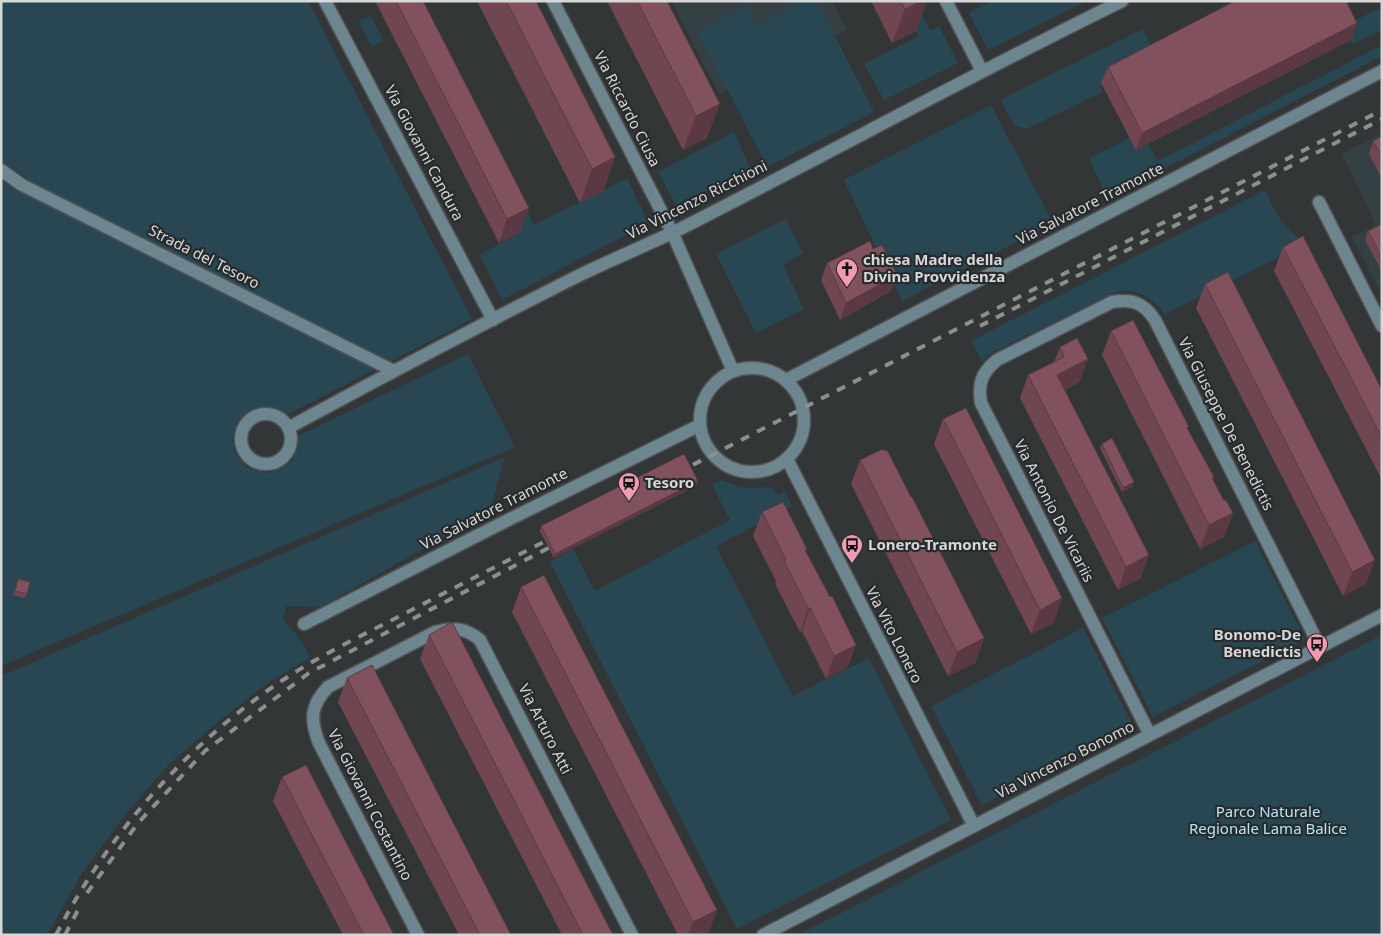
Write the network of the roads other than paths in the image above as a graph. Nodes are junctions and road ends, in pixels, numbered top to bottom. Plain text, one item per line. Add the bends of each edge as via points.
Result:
1 (326, 1) edge
2 (553, 1) edge
3 (946, 1) edge
4 (1122, 1) edge
5 (982, 71) junction
6 (1382, 71) edge
7 (1, 170) edge
8 (1319, 202) dead end
9 (672, 232) junction
10 (493, 320) junction
11 (1382, 326) edge
12 (1054, 331) joint
13 (394, 371) junction
14 (733, 372) junction
15 (786, 380) junction
16 (700, 424) junction
17 (288, 428) dead end
18 (786, 459) junction
19 (1382, 615) edge
20 (304, 624) dead end
21 (1320, 647) junction
22 (378, 662) joint
23 (1150, 735) junction
24 (974, 826) junction
25 (418, 935) edge
26 (632, 935) edge
27 (763, 935) edge

1 - 10 street, Via Giovanni Candura
2 - 9 street, Via Riccardo Ciusa
3 - 5 street
4 - 5 street, Via Vincenzo Ricchioni
5 - 9 street, Via Vincenzo Ricchioni
6 - 15 street, Via Salvatore Tramonte
7 - 13 street, Strada del Tesoro via 22,185
8 - 11 street
9 - 10 street, Via Vincenzo Ricchioni
9 - 14 street, Via Riccardo Ciusa
10 - 13 street, Via Vincenzo Ricchioni
12 - 21 street, Via Giuseppe De Benedictis via 1112,302 1125,300 1148,310
12 - 23 street, Via Antonio De Vicariis via 988,367 981,377 981,403
13 - 17 street, Via Vincenzo Ricchioni
14 - 15 street via 761,369
14 - 16 street via 719,380 708,393
15 - 18 street via 796,392 804,421 802,435
16 - 18 street via 704,440 725,464 756,472
16 - 20 street, Via Salvatore Tramonte
18 - 24 street, Via Vito Lonero
19 - 21 street, Via Vincenzo Bonomo
21 - 23 street, Via Vincenzo Bonomo
22 - 25 street, Via Giovanni Costantino via 319,696 312,716 314,730
22 - 26 street, Via Arturo Atti via 449,628 462,629 480,640
23 - 24 street, Via Vincenzo Bonomo
24 - 27 street, Via Vincenzo Bonomo

